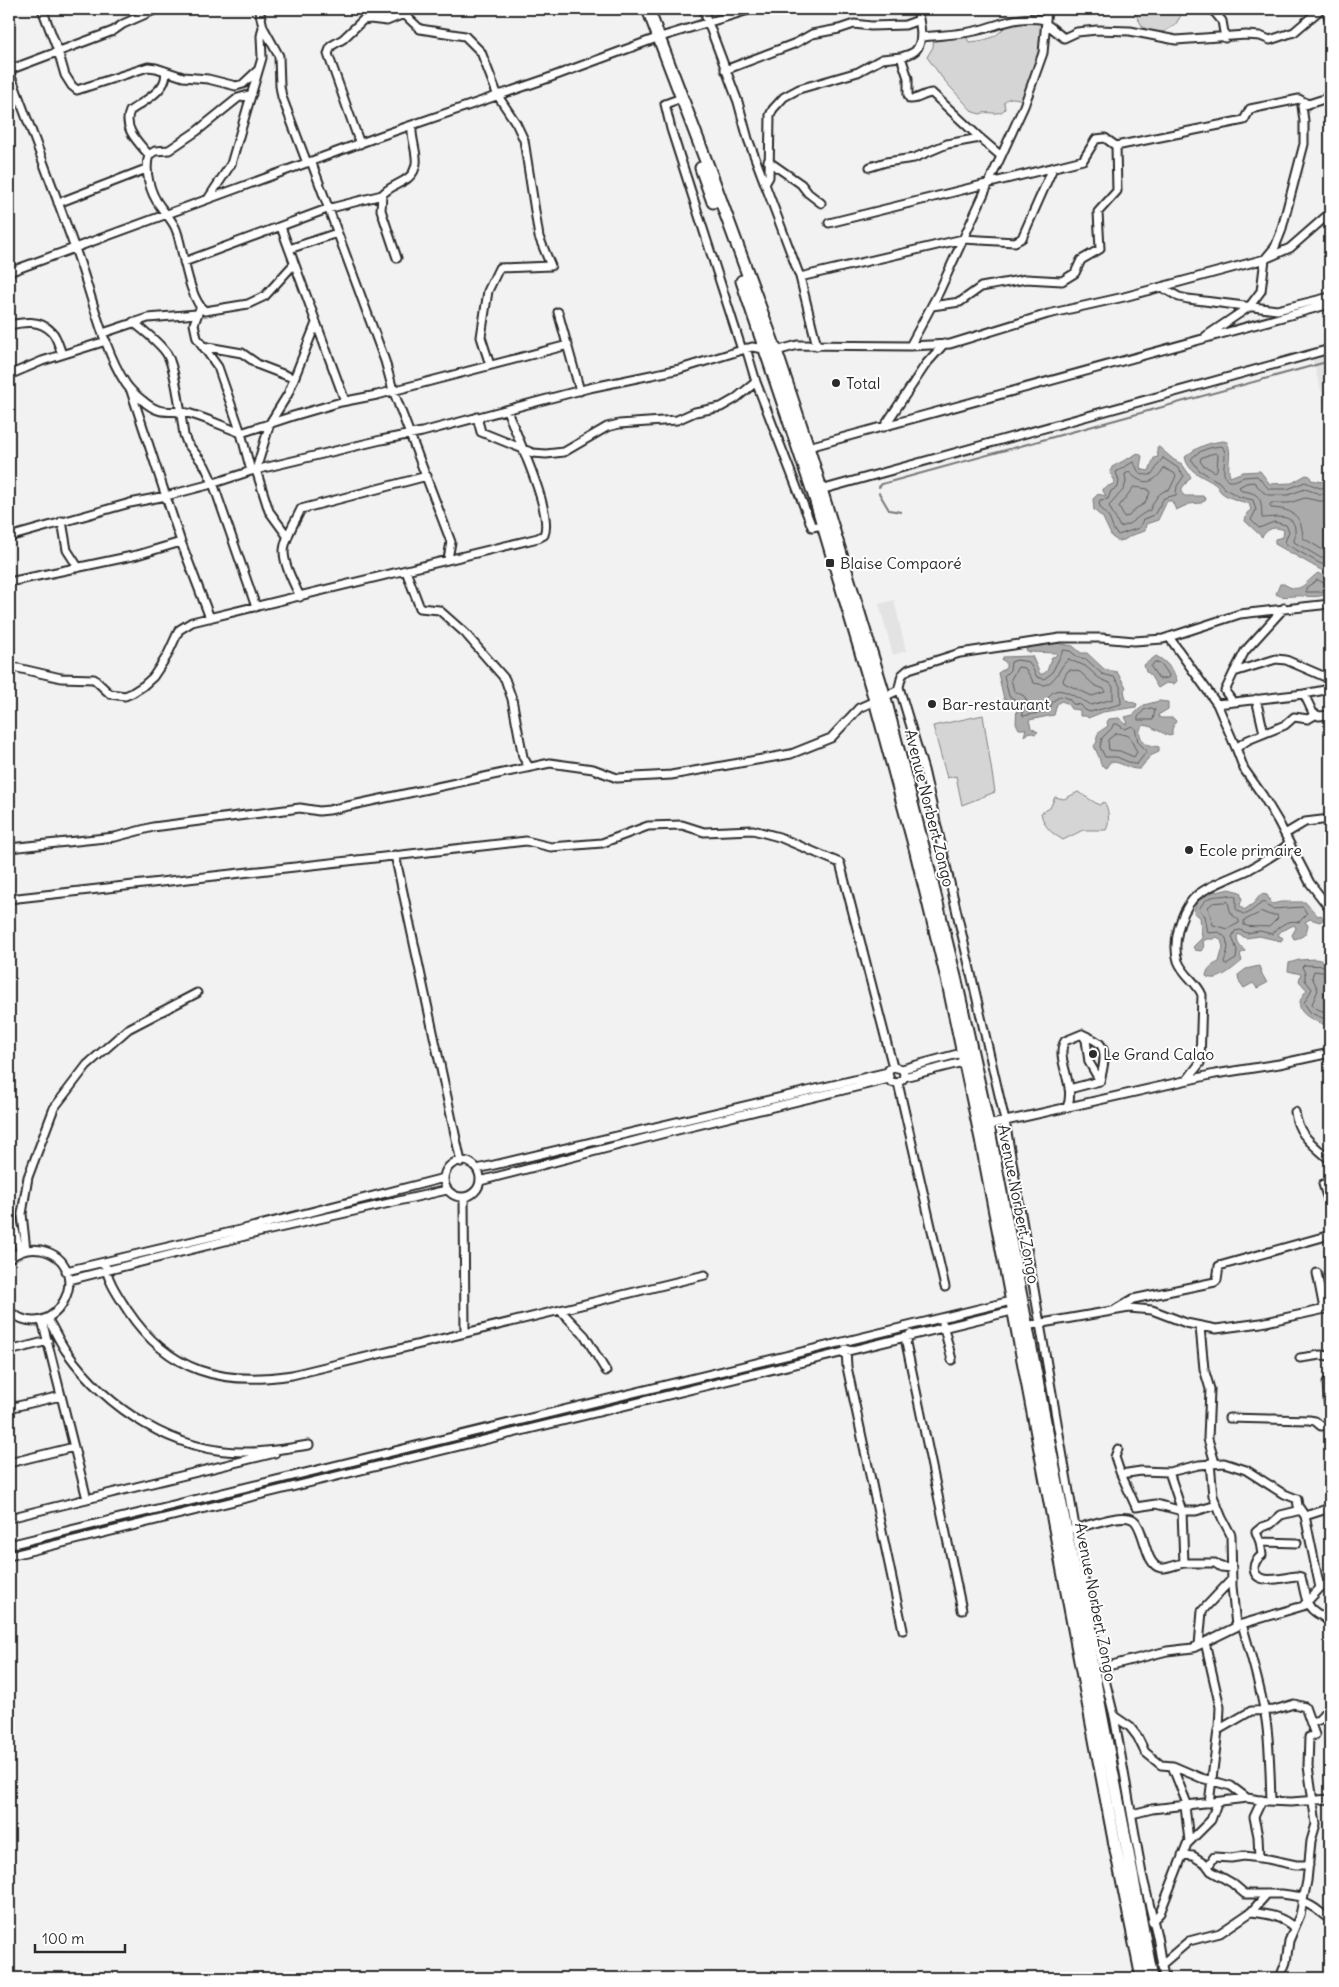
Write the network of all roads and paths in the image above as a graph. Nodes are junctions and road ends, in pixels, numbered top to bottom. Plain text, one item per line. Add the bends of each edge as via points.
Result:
1 (42, 9) edge
2 (158, 9) edge
3 (259, 9) edge
4 (643, 9) edge
5 (648, 9) edge
6 (703, 9) edge
7 (752, 9) edge
8 (917, 9) edge
9 (1047, 9) edge
10 (1212, 9) edge
11 (1321, 9) edge
12 (1326, 9) edge
13 (919, 20) junction
14 (1330, 21) edge
15 (1046, 22) junction
16 (708, 23) junction
17 (263, 27) junction
18 (921, 37) junction
19 (1226, 38) junction
20 (657, 39) junction
21 (58, 51) junction
22 (901, 57) junction
23 (258, 70) junction
24 (724, 70) junction
25 (9, 71) edge
26 (165, 71) junction
27 (1330, 92) edge
28 (252, 94) junction
29 (498, 96) junction
30 (676, 100) junction
31 (1308, 104) junction
32 (412, 126) junction
33 (980, 138) junction
34 (360, 144) junction
35 (1116, 146) junction
36 (149, 155) junction
37 (1001, 156) junction
38 (768, 161) junction
39 (309, 162) junction
40 (870, 167) dead end
41 (1053, 168) junction
42 (146, 169) junction
43 (990, 182) junction
44 (765, 184) junction
45 (382, 195) junction
46 (208, 199) junction
47 (821, 202) dead end
48 (58, 203) junction
49 (328, 209) junction
50 (1330, 212) edge
51 (166, 214) junction
52 (829, 222) dead end
53 (280, 227) junction
54 (336, 233) junction
55 (963, 239) junction
56 (75, 247) junction
57 (289, 249) junction
58 (397, 258) dead end
59 (1266, 259) junction
60 (184, 262) junction
61 (294, 264) junction
62 (9, 272) edge
63 (800, 277) junction
64 (1162, 287) junction
65 (1330, 297) edge
66 (1330, 304) edge
67 (932, 306) junction
68 (1249, 307) junction
69 (198, 311) junction
70 (558, 312) dead end
71 (132, 322) junction
72 (316, 323) junction
73 (9, 325) edge
74 (103, 333) junction
75 (1202, 339) junction
76 (106, 341) junction
77 (944, 344) junction
78 (568, 345) junction
79 (202, 346) junction
80 (818, 346) junction
81 (910, 346) junction
82 (744, 349) junction
83 (1330, 349) edge
84 (771, 351) junction
85 (62, 354) junction
86 (490, 365) junction
87 (9, 375) edge
88 (293, 378) junction
89 (756, 382) junction
90 (131, 389) junction
91 (393, 390) junction
92 (580, 391) junction
93 (345, 401) junction
94 (507, 410) junction
95 (180, 411) junction
96 (477, 417) junction
97 (270, 423) junction
98 (884, 426) junction
99 (241, 433) junction
100 (411, 435) junction
101 (522, 448) junction
102 (804, 449) junction
103 (254, 470) junction
104 (426, 476) junction
105 (214, 483) junction
106 (818, 491) junction
107 (166, 496) junction
108 (62, 521) junction
109 (823, 525) junction
110 (9, 537) edge
111 (288, 537) junction
112 (181, 542) junction
113 (448, 559) junction
114 (78, 567) junction
115 (406, 571) junction
116 (9, 582) edge
117 (300, 596) junction
118 (1330, 604) edge
119 (256, 608) junction
120 (1284, 608) junction
121 (210, 618) junction
122 (1169, 637) junction
123 (9, 666) edge
124 (1234, 672) junction
125 (1330, 679) edge
126 (1330, 689) edge
127 (899, 690) junction
128 (1304, 694) junction
129 (880, 698) junction
130 (1256, 699) junction
131 (1232, 701) junction
132 (1217, 704) junction
133 (1315, 715) junction
134 (1330, 715) edge
135 (1264, 734) junction
136 (1236, 748) junction
137 (529, 767) junction
138 (1330, 819) edge
139 (1285, 834) junction
140 (1290, 844) junction
141 (9, 848) edge
142 (395, 855) junction
143 (9, 899) edge
144 (1330, 909) edge
145 (197, 993) dead end
146 (1082, 1034) junction
147 (1330, 1053) edge
148 (968, 1056) junction
149 (902, 1068) junction
150 (890, 1072) junction
151 (904, 1076) junction
152 (1187, 1080) junction
153 (1100, 1082) junction
154 (898, 1083) junction
155 (1069, 1088) junction
156 (1067, 1107) junction
157 (1295, 1112) dead end
158 (1005, 1121) junction
159 (988, 1125) junction
160 (668, 1128) junction
161 (1330, 1160) edge
162 (460, 1162) junction
163 (477, 1169) junction
164 (444, 1178) junction
165 (480, 1181) junction
166 (1322, 1184) dead end
167 (448, 1190) junction
168 (464, 1197) junction
169 (9, 1205) edge
170 (1330, 1206) edge
171 (257, 1229) junction
172 (12, 1231) edge
173 (1330, 1234) edge
174 (23, 1251) junction
175 (9, 1259) edge
176 (105, 1262) junction
177 (66, 1271) junction
178 (106, 1271) junction
179 (1318, 1273) dead end
180 (705, 1274) dead end
181 (69, 1280) junction
182 (945, 1287) dead end
183 (1017, 1305) junction
184 (1327, 1308) edge
185 (1116, 1309) junction
186 (560, 1310) junction
187 (9, 1311) edge
188 (941, 1318) junction
189 (45, 1319) junction
190 (918, 1324) junction
191 (1039, 1324) junction
192 (1025, 1326) junction
193 (1200, 1327) junction
194 (944, 1328) junction
195 (465, 1333) junction
196 (908, 1337) junction
197 (48, 1341) junction
198 (848, 1341) junction
199 (9, 1351) edge
200 (846, 1352) junction
201 (1330, 1356) edge
202 (1300, 1358) dead end
203 (952, 1360) dead end
204 (606, 1371) dead end
205 (1330, 1380) edge
206 (61, 1396) junction
207 (9, 1408) edge
208 (1330, 1411) edge
209 (1229, 1418) dead end
210 (1330, 1425) edge
211 (74, 1447) junction
212 (1118, 1449) dead end
213 (9, 1463) edge
214 (1213, 1463) junction
215 (1169, 1472) junction
216 (1121, 1474) junction
217 (87, 1499) junction
218 (1217, 1505) junction
219 (1330, 1508) edge
220 (1182, 1511) junction
221 (1303, 1513) junction
222 (9, 1518) edge
223 (1071, 1530) junction
224 (1260, 1542) junction
225 (1297, 1542) dead end
226 (9, 1545) edge
227 (9, 1556) edge
228 (1184, 1563) junction
229 (1232, 1568) junction
230 (1232, 1579) junction
231 (1330, 1582) edge
232 (1320, 1588) junction
233 (1308, 1602) junction
234 (962, 1610) dead end
235 (1330, 1622) edge
236 (1238, 1625) junction
237 (903, 1630) dead end
238 (1202, 1644) junction
239 (1098, 1668) junction
240 (1265, 1710) junction
241 (1330, 1712) edge
242 (1114, 1716) junction
243 (1311, 1722) junction
244 (1219, 1728) junction
245 (1172, 1766) junction
246 (1213, 1780) junction
247 (1247, 1798) junction
248 (1330, 1799) edge
249 (1262, 1800) junction
250 (1311, 1800) junction
251 (1271, 1801) junction
252 (1213, 1803) junction
253 (1186, 1806) junction
254 (1132, 1814) junction
255 (1189, 1841) junction
256 (1182, 1855) junction
257 (1259, 1858) junction
258 (1309, 1865) junction
259 (1208, 1867) junction
260 (1267, 1894) junction
261 (1303, 1900) junction
262 (1251, 1912) junction
263 (1330, 1919) edge
264 (1152, 1921) junction
265 (1294, 1928) junction
266 (1161, 1965) junction
267 (1142, 1978) edge
268 (1152, 1978) edge
269 (1164, 1978) edge
270 (1280, 1978) edge

1 - 21 street
2 - 21 street via 113,31
3 - 17 street
4 - 20 main road
5 - 20 main road
6 - 16 street
7 - 16 street
8 - 13 street
9 - 15 street
10 - 19 street via 1222,22
11 - 19 street via 1283,37 1270,40 1246,35
12 - 14 street
13 - 18 street
13 - 24 street via 905,25 854,24 812,34
15 - 18 street via 1029,17 1018,18 974,31
15 - 19 street via 1064,38 1077,32 1097,30 1130,31 1176,40
15 - 37 street via 1043,53 1036,76
16 - 20 street
16 - 24 street
17 - 23 street via 262,58
17 - 39 street via 279,56 282,97
18 - 22 street via 917,49
20 - 29 street
20 - 30 main road
20 - 84 main road
21 - 25 street
21 - 26 street via 65,75 77,90 148,67
22 - 33 street via 910,99 932,93
22 - 38 street via 882,59 858,72 799,89 784,97 770,115
23 - 26 street via 236,86 208,79 183,78
23 - 28 street
24 - 44 street
25 - 48 street
26 - 36 street via 166,80 162,86 128,116 136,139
27 - 31 street via 1324,99
28 - 36 street via 238,98 169,150
28 - 46 street via 231,164
29 - 32 street
29 - 34 street via 481,52 465,36 420,29 404,14 387,21 363,20 331,46 328,54
29 - 86 street via 524,140 540,237 551,266 499,268 488,291 481,337
30 - 82 street via 666,104 671,129
30 - 84 main road
31 - 35 street via 1298,99 1250,109 1244,120
31 - 59 street via 1302,106 1304,144 1295,183 1281,232
32 - 34 street
32 - 45 street via 416,167 406,179
33 - 37 street
33 - 40 street via 947,144 914,158
34 - 39 street
35 - 41 street via 1105,138 1096,139 1083,160
35 - 67 street via 1117,191 1098,212 1100,249 1081,260 1076,273 1062,281 1026,279 981,287 960,302
36 - 42 street
37 - 43 street
38 - 44 street via 769,177
38 - 47 street
39 - 46 street
39 - 49 street
41 - 43 street
41 - 55 street via 1022,238 1015,242
42 - 48 street
42 - 51 street via 157,202
43 - 52 street
43 - 55 street
44 - 63 street
45 - 49 street
45 - 58 street via 381,210
46 - 51 street
48 - 56 street
49 - 53 street
49 - 54 street
50 - 59 street via 1290,248
51 - 56 street
51 - 60 street via 177,230
53 - 57 street
53 - 60 street
54 - 57 street
54 - 91 street
55 - 63 street
55 - 67 street
56 - 62 street
56 - 74 street
57 - 61 street
59 - 64 street
59 - 68 street via 1261,291
60 - 69 street
61 - 69 street via 265,296 248,304
61 - 72 street
63 - 80 street
64 - 68 street via 1188,300
64 - 77 street via 1048,314
65 - 68 street via 1278,310
66 - 75 street
67 - 81 street
68 - 75 street
69 - 71 street
69 - 79 street via 194,324
70 - 78 street
71 - 74 street
71 - 95 street via 168,357
72 - 88 street
72 - 93 street
73 - 85 street via 26,321 48,329 53,332
74 - 76 street
75 - 98 street
76 - 85 street
76 - 90 street via 126,385
77 - 81 street
77 - 98 street via 916,377
78 - 86 street
78 - 92 street
79 - 88 street via 242,353 259,365
79 - 99 street via 218,366
80 - 81 street
80 - 84 street via 798,345
82 - 84 street via 759,347
82 - 89 street
82 - 92 street via 680,369
83 - 106 street
84 - 102 main road, Avenue Norbert Zongo
85 - 87 street
86 - 91 street
88 - 97 street via 288,394
89 - 101 street via 721,407 695,412 677,420 607,427 564,452 533,453
89 - 109 street via 812,527
90 - 95 street via 159,412
90 - 107 street
91 - 93 street
91 - 100 street
92 - 94 street
93 - 97 street
94 - 96 street
94 - 101 street
95 - 99 street
95 - 105 street via 187,443
96 - 100 street
96 - 101 street via 481,432
97 - 99 street
97 - 103 street
98 - 102 street
99 - 103 street
100 - 103 street
100 - 104 street
101 - 113 street via 542,501 544,535
102 - 106 main road, Avenue Norbert Zongo
103 - 105 street
103 - 111 street via 268,511
104 - 111 street via 300,509
104 - 113 street via 451,542
105 - 107 street
105 - 119 street
106 - 109 main road, Avenue Norbert Zongo
106 - 129 main road, Avenue Norbert Zongo
107 - 108 street
107 - 112 street
108 - 110 street
108 - 114 street via 67,550
109 - 129 main road, Avenue Norbert Zongo
111 - 117 street via 284,550 287,565
112 - 114 street
112 - 121 street
113 - 115 street
114 - 116 street
115 - 117 street
115 - 137 street via 420,608 439,610 465,633 505,679 523,758
117 - 119 street
118 - 120 street
119 - 121 street
120 - 122 street via 1240,614
120 - 124 street via 1245,651
121 - 123 street via 192,622 179,630 153,677 125,696 110,694 94,678 61,678
122 - 127 street via 1134,641 1060,638 960,653 909,669 902,675
122 - 132 street
124 - 125 street via 1276,659 1286,660
124 - 131 street via 1225,691
126 - 128 street
127 - 129 street
127 - 158 street via 924,770
128 - 130 street
128 - 133 street
129 - 137 street via 859,708 832,738 791,754 671,775 617,778 593,769 550,763
129 - 148 main road, Avenue Norbert Zongo via 926,855
130 - 131 street
130 - 135 street
131 - 132 street
132 - 136 street
133 - 134 street
133 - 135 street via 1308,719 1294,717 1285,725
135 - 136 street
136 - 139 street via 1244,769 1264,796
137 - 141 street via 323,810 300,808 153,827 115,837
138 - 139 street via 1305,822
139 - 140 street
140 - 144 street via 1310,883
140 - 152 street via 1193,899 1180,923 1175,940 1178,961 1202,995 1200,1063
142 - 143 street
142 - 150 street via 526,841 552,847 602,843 648,826 682,825 704,832 753,830 779,837 840,863
142 - 162 street
145 - 174 street via 128,1029 87,1065 54,1108 28,1177 22,1214
146 - 153 street
146 - 153 street via 1101,1045
146 - 155 street via 1065,1040 1062,1045
147 - 152 street
148 - 149 street
148 - 151 street
148 - 159 main road, Avenue Norbert Zongo
148 - 183 main road, Avenue Norbert Zongo
149 - 150 street
149 - 151 street
150 - 154 street
150 - 160 street
151 - 154 street
152 - 156 street
153 - 155 street
154 - 182 street
155 - 156 street via 1071,1098
156 - 158 street
157 - 161 street via 1301,1132
158 - 159 street
158 - 191 street
159 - 183 main road, Avenue Norbert Zongo
160 - 163 street
160 - 165 street
162 - 163 street
162 - 164 street via 450,1167
163 - 165 street
164 - 167 street
164 - 171 street
165 - 168 street via 475,1192
166 - 170 street
167 - 168 street
167 - 171 street
168 - 195 street
169 - 172 street
171 - 176 street
171 - 178 street
172 - 174 street
173 - 185 street via 1219,1266 1215,1282 1132,1299
174 - 175 street
174 - 177 street via 50,1253
176 - 177 street
176 - 178 street
177 - 181 street
178 - 181 street
178 - 195 street via 142,1331 176,1360 210,1374 236,1379 292,1375
179 - 184 street
180 - 186 street
181 - 189 street via 64,1303
183 - 188 street
183 - 192 main road, Avenue Norbert Zongo
183 - 194 street
183 - 267 main road, Avenue Norbert Zongo via 1114,1845
184 - 193 street via 1231,1328
185 - 191 street
185 - 193 street via 1152,1310
186 - 195 street
186 - 204 street via 585,1336
187 - 189 street via 24,1320
188 - 190 street
188 - 194 street
189 - 197 street
189 - 217 street via 87,1377 112,1402 160,1432 182,1441 222,1450 248,1452 309,1445
190 - 196 street
190 - 198 street
191 - 192 street
191 - 223 street
192 - 223 main road, Avenue Norbert Zongo
193 - 214 street via 1204,1369 1210,1389 1208,1439
194 - 196 street
194 - 203 street
196 - 200 street
196 - 234 street via 906,1342
197 - 199 street
197 - 206 street
198 - 200 street
198 - 226 street
200 - 227 street
200 - 237 street
201 - 202 street
205 - 208 street via 1327,1387
206 - 207 street
206 - 211 street
209 - 210 street via 1312,1420 1321,1426
211 - 213 street
211 - 217 street
212 - 216 street via 1115,1457
214 - 215 street
214 - 218 street via 1212,1488
214 - 221 street via 1246,1470 1297,1499
215 - 216 street
215 - 220 street
216 - 220 street via 1136,1507 1156,1504
217 - 222 street
218 - 220 street
218 - 229 street via 1232,1535
219 - 221 street
220 - 228 street
221 - 224 street via 1281,1515 1257,1530
221 - 232 street
223 - 228 street via 1130,1518 1134,1520 1154,1564 1162,1568
223 - 239 main road, Avenue Norbert Zongo
224 - 225 street
224 - 233 street via 1262,1555 1254,1566 1257,1576 1265,1580 1298,1576
228 - 229 street via 1215,1563
229 - 230 street
230 - 236 street
230 - 238 street via 1202,1611
231 - 232 street
232 - 233 street
233 - 235 street via 1314,1611
233 - 236 street via 1299,1608
236 - 238 street
236 - 240 street via 1256,1669
238 - 239 street
238 - 244 street via 1220,1707
239 - 242 street
239 - 268 main road, Avenue Norbert Zongo
240 - 243 street via 1296,1704 1305,1707
240 - 244 street via 1245,1713
240 - 251 street
241 - 243 street
242 - 245 street via 1130,1727 1149,1757 1162,1766
242 - 254 street
243 - 250 street via 1315,1735 1309,1737 1308,1747
244 - 246 street
245 - 246 street
245 - 253 street
246 - 247 street via 1234,1788
246 - 252 street
247 - 249 street
247 - 252 street
248 - 250 street
249 - 251 street
249 - 257 street via 1254,1817
250 - 251 street
250 - 258 street via 1316,1823
252 - 253 street
252 - 255 street via 1211,1820
253 - 254 street
253 - 255 street
254 - 264 street
255 - 256 street
256 - 259 street via 1193,1856
256 - 264 street via 1160,1913
257 - 258 street
257 - 259 street via 1214,1857
258 - 261 street
259 - 260 street via 1244,1894
260 - 261 street
260 - 262 street
261 - 263 street
261 - 265 street
262 - 265 street via 1271,1915
262 - 266 street via 1220,1933 1189,1942
264 - 266 street
265 - 270 street
266 - 269 street

